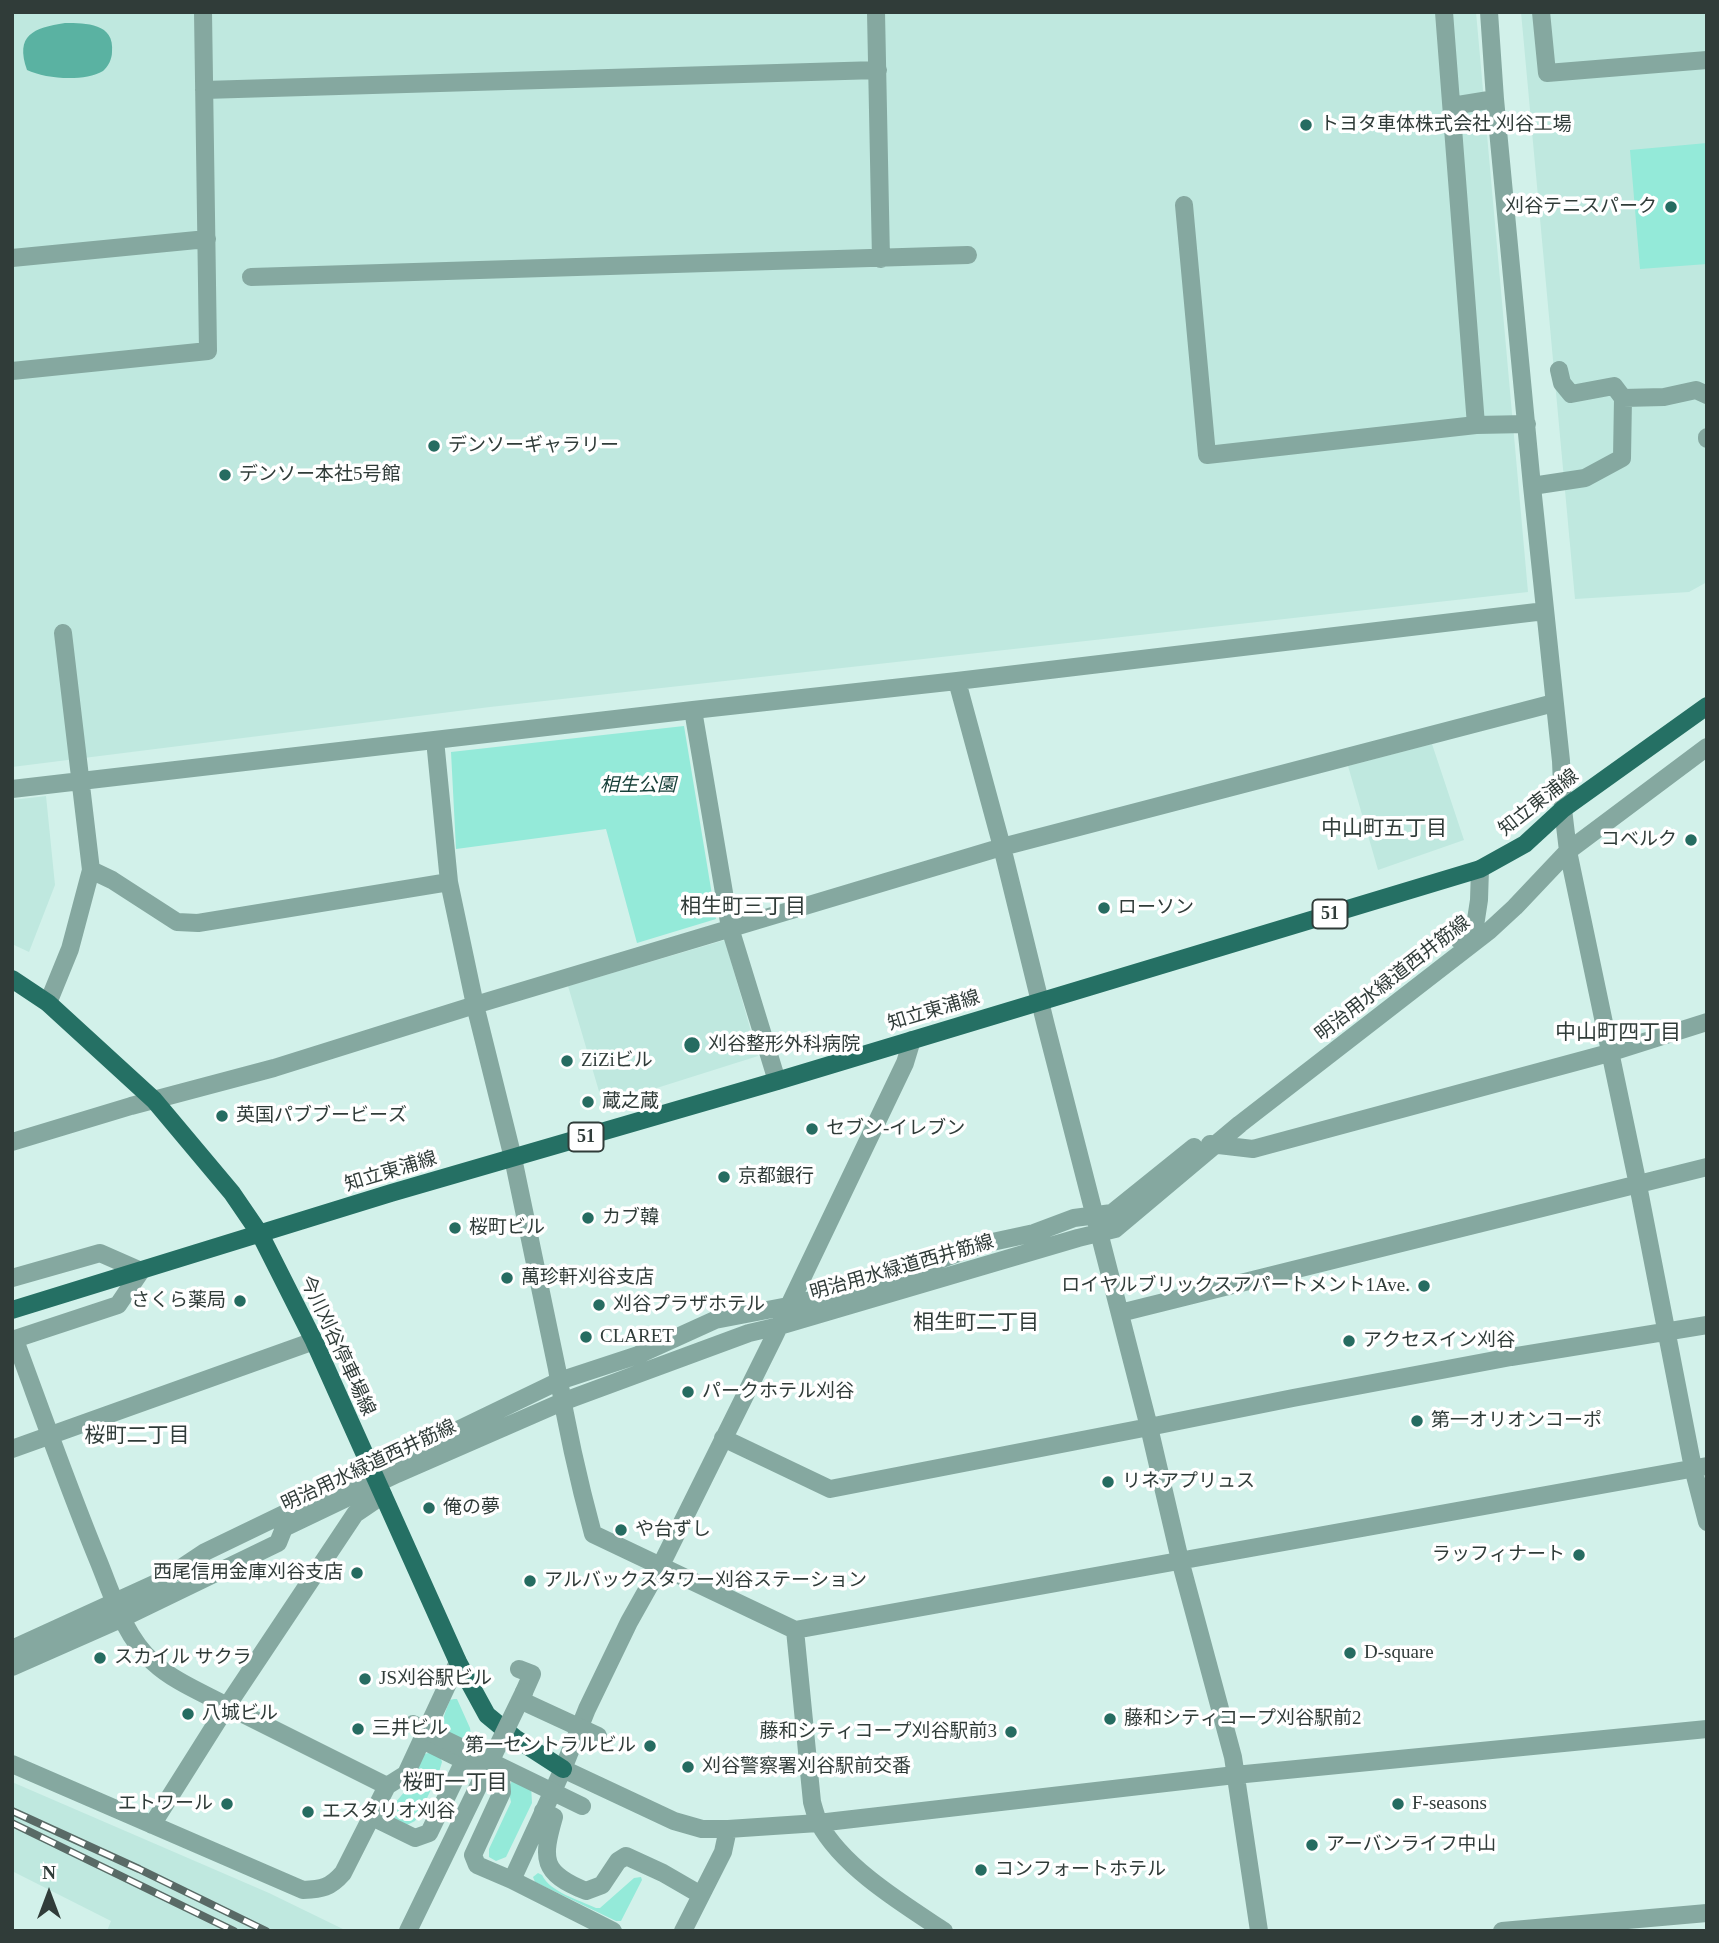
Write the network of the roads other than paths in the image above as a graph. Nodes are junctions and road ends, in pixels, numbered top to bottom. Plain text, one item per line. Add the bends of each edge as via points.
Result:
1 (203, 12) edge
2 (876, 12) edge
3 (1444, 12) edge
4 (1489, 12) edge
5 (1541, 12) edge
6 (1707, 60) edge
7 (878, 70) junction
8 (204, 90) junction
9 (1495, 99) junction
10 (1452, 106) junction
11 (1184, 205) dead end
12 (206, 239) junction
13 (968, 255) dead end
14 (12, 258) edge
15 (881, 259) junction
16 (251, 277) dead end
17 (1559, 370) dead end
18 (12, 371) edge
19 (1707, 395) edge
20 (1623, 398) junction
21 (1527, 424) junction
22 (1476, 425) junction
23 (1532, 486) junction
24 (1545, 611) junction
25 (63, 633) dead end
26 (957, 681) junction
27 (1554, 703) junction
28 (1707, 706) edge
29 (693, 710) junction
30 (435, 740) junction
31 (1707, 747) edge
32 (79, 781) junction
33 (12, 789) edge
34 (1563, 809) junction
35 (1002, 848) junction
36 (1568, 850) junction
37 (1480, 869) junction
38 (90, 870) junction
39 (449, 883) junction
40 (730, 928) junction
41 (12, 979) edge
42 (1041, 1001) junction
43 (48, 1003) junction
44 (475, 1005) junction
45 (1707, 1022) edge
46 (912, 1040) junction
47 (1609, 1053) junction
48 (777, 1081) junction
49 (154, 1100) junction
50 (12, 1142) edge
51 (1207, 1144) junction
52 (513, 1158) junction
53 (1707, 1167) edge
54 (1638, 1185) junction
55 (1098, 1225) junction
56 (260, 1234) junction
57 (141, 1270) junction
58 (12, 1278) edge
59 (788, 1306) junction
60 (12, 1310) edge
61 (1120, 1313) junction
62 (1707, 1325) edge
63 (779, 1326) junction
64 (1666, 1333) junction
65 (14, 1340) edge
66 (314, 1341) junction
67 (559, 1381) junction
68 (562, 1402) junction
69 (1149, 1427) junction
70 (50, 1436) junction
71 (723, 1438) junction
72 (12, 1449) edge
73 (1700, 1467) edge
74 (377, 1483) junction
75 (1707, 1522) edge
76 (1180, 1560) junction
77 (661, 1565) junction
78 (119, 1610) junction
79 (795, 1630) junction
80 (12, 1650) edge
81 (458, 1662) junction
82 (12, 1667) edge
83 (519, 1668) dead end
84 (520, 1700) junction
85 (227, 1706) junction
86 (413, 1724) dead end
87 (1707, 1729) edge
88 (598, 1736) dead end
89 (422, 1740) junction
90 (464, 1761) junction
91 (491, 1761) junction
92 (12, 1764) edge
93 (563, 1769) junction
94 (1235, 1775) junction
95 (387, 1786) junction
96 (582, 1806) dead end
97 (544, 1811) junction
98 (372, 1816) junction
99 (818, 1823) junction
100 (152, 1825) junction
101 (728, 1829) junction
102 (512, 1880) junction
103 (701, 1895) junction
104 (1707, 1913) edge
105 (408, 1931) edge
106 (613, 1931) edge
107 (683, 1931) edge
108 (944, 1931) edge
109 (1259, 1931) edge
110 (1502, 1931) edge

1 - 8 street
2 - 7 street
3 - 10 street
4 - 9 street
5 - 6 street via 1547,73
7 - 8 street
7 - 15 street
8 - 12 street
9 - 10 street
9 - 21 street
10 - 22 street
11 - 22 street via 1207,455
12 - 14 street
12 - 18 street via 208,351
13 - 15 street
15 - 16 street
17 - 20 street via 1571,394 1614,386
19 - 20 street via 1696,390
20 - 23 street via 1622,458 1585,478
21 - 22 street
21 - 23 street
23 - 24 street
24 - 26 street
24 - 27 street
25 - 32 street
26 - 29 street
26 - 35 street
27 - 34 street
27 - 35 street
28 - 34 main road, 知立東浦線 / 51
29 - 30 street
29 - 40 street
30 - 32 street
30 - 39 street
31 - 36 street, 明治用水緑道西井筋線
32 - 33 street
32 - 38 street
34 - 36 street
34 - 37 main road, 知立東浦線 / 51 via 1525,844
35 - 40 street
35 - 42 street
36 - 47 street
36 - 51 street, 明治用水緑道西井筋線 via 1489,931 1240,1124
37 - 42 main road, 知立東浦線 / 51
37 - 51 street via 1475,926
38 - 39 street via 177,922 198,923
38 - 43 street via 70,949
39 - 44 street
40 - 44 street
40 - 48 street
41 - 43 main road, 今川刈谷停車場線
42 - 46 main road, 知立東浦線 / 51
42 - 55 street
43 - 49 main road, 今川刈谷停車場線
44 - 49 street
44 - 52 street
45 - 47 street
46 - 48 main road, 知立東浦線 / 51
46 - 59 street
47 - 51 street via 1253,1149
47 - 54 street
48 - 52 main road, 知立東浦線 / 51
49 - 50 street
49 - 56 main road, 今川刈谷停車場線
51 - 55 street
52 - 56 main road, 知立東浦線 / 51
52 - 67 street
53 - 54 street
54 - 61 street
54 - 64 street
55 - 59 street via 1074,1218 983,1244 873,1284
55 - 61 street
55 - 63 street, 明治用水緑道西井筋線 via 1065,1242
56 - 57 main road, 知立東浦線 / 51
56 - 66 main road, 今川刈谷停車場線
57 - 58 street via 100,1253
57 - 60 main road, 知立東浦線 / 51
57 - 65 street via 118,1304
59 - 63 street
59 - 67 street via 715,1321 638,1356
61 - 69 street
62 - 64 street
63 - 68 street, 明治用水緑道西井筋線
63 - 71 street
64 - 69 street via 1511,1357
64 - 73 street
65 - 70 street
66 - 70 street
66 - 74 main road, 今川刈谷停車場線
67 - 68 street
67 - 74 street
68 - 74 street, 明治用水緑道西井筋線
68 - 77 street via 593,1534
69 - 71 street via 830,1489
69 - 76 street
70 - 72 street
70 - 78 street
71 - 77 street
73 - 75 street
73 - 76 street
74 - 78 street, 明治用水緑道西井筋線 via 284,1528 278,1543
74 - 81 main road, 今川刈谷停車場線
74 - 85 street
76 - 79 street
76 - 94 street
77 - 79 street
77 - 93 street via 587,1709
78 - 80 street
78 - 82 street, 明治用水緑道西井筋線
78 - 85 street via 153,1662
79 - 99 street
81 - 89 street
81 - 93 main road, 今川刈谷停車場線 via 487,1715
83 - 84 street via 532,1674
84 - 88 street, bridge
84 - 91 street, bridge
85 - 95 street
85 - 100 street
86 - 91 street, bridge
87 - 94 street
89 - 90 street
89 - 95 street via 406,1774
90 - 98 street via 429,1833 415,1838
90 - 102 street via 501,1779 502,1793 473,1855 477,1865
91 - 96 street, bridge
91 - 105 street, bridge
92 - 100 street
93 - 97 street
93 - 101 street via 674,1821 702,1829
94 - 99 street
94 - 109 street
95 - 98 street
97 - 102 street
97 - 103 street via 554,1816 546,1861 555,1874 573,1885 586,1891 602,1885 626,1856
98 - 100 street via 334,1884 303,1890
99 - 101 street
99 - 108 street via 848,1862
101 - 103 street via 723,1852
102 - 106 street
103 - 107 street
104 - 110 street

